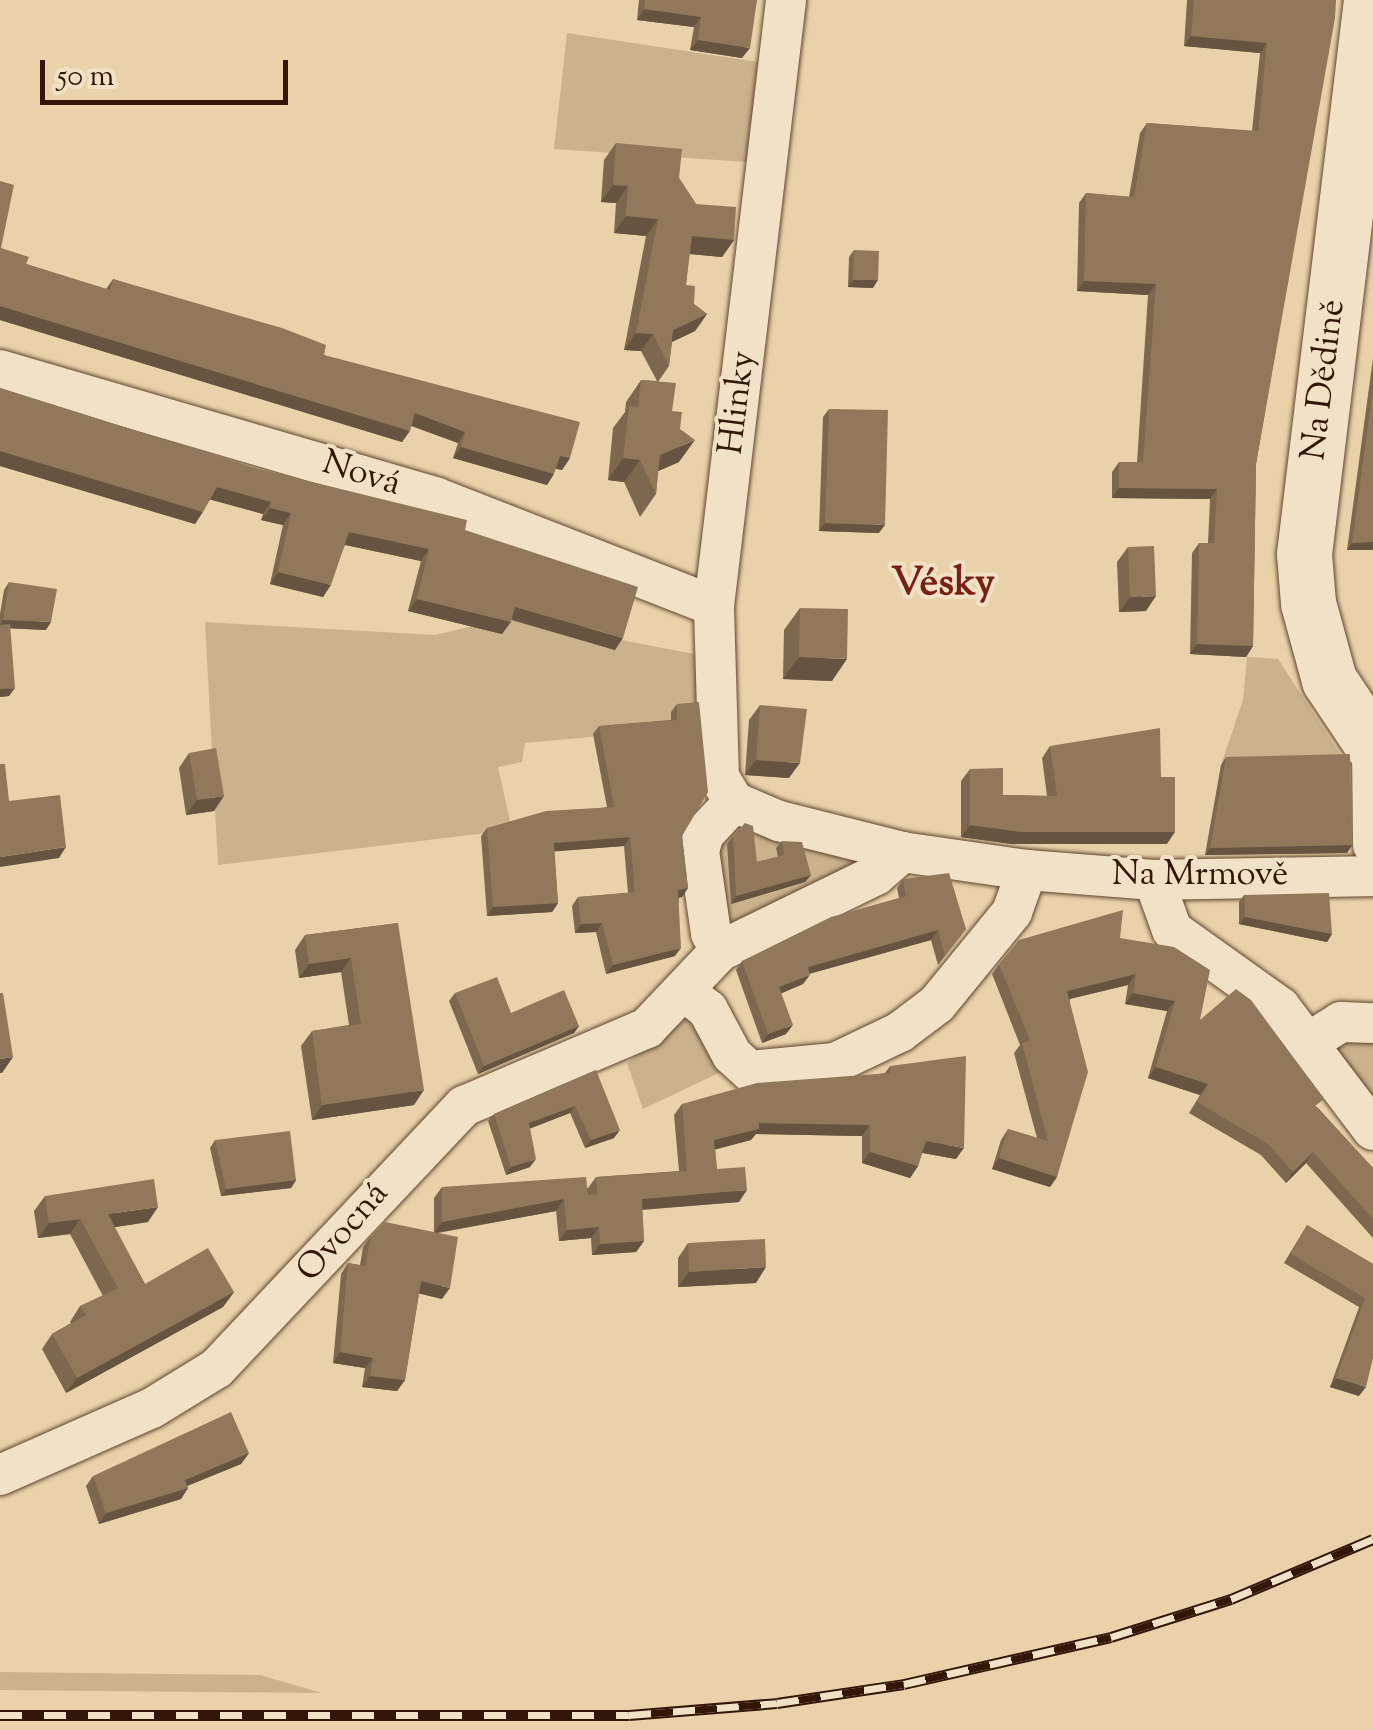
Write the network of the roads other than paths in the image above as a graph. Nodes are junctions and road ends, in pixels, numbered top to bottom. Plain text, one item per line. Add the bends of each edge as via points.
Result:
1 (786, 0) edge
2 (1371, 0) edge
3 (0, 370) edge
4 (714, 606) junction
5 (1372, 745) edge
6 (734, 802) junction
7 (1373, 844) edge
8 (902, 852) junction
9 (1027, 870) junction
10 (1373, 876) edge
11 (1154, 880) junction
12 (720, 951) junction
13 (685, 992) junction
14 (1373, 1023) edge
15 (1309, 1042) junction
16 (1373, 1130) edge
17 (0, 1476) edge

1 - 4 street, Hlinky
2 - 5 street, Na Dědině via 1304,554 1308,603 1329,680
3 - 4 street, Nová via 437,498
4 - 6 street, Hlinky via 719,777
5 - 7 street
6 - 8 street, Na Mrmově
6 - 12 street via 704,834 698,851
8 - 9 street, Na Mrmově
8 - 12 street via 876,875
9 - 11 street, Na Mrmově
9 - 13 street via 1012,912 937,1004 900,1032 835,1063 750,1071 732,1056 716,1020
10 - 11 street, Na Mrmově
11 - 15 street via 1172,930 1264,992
12 - 13 street
13 - 17 street, Ovocná via 632,1036 451,1116 263,1324 199,1380
14 - 15 street via 1341,1022
15 - 16 street

